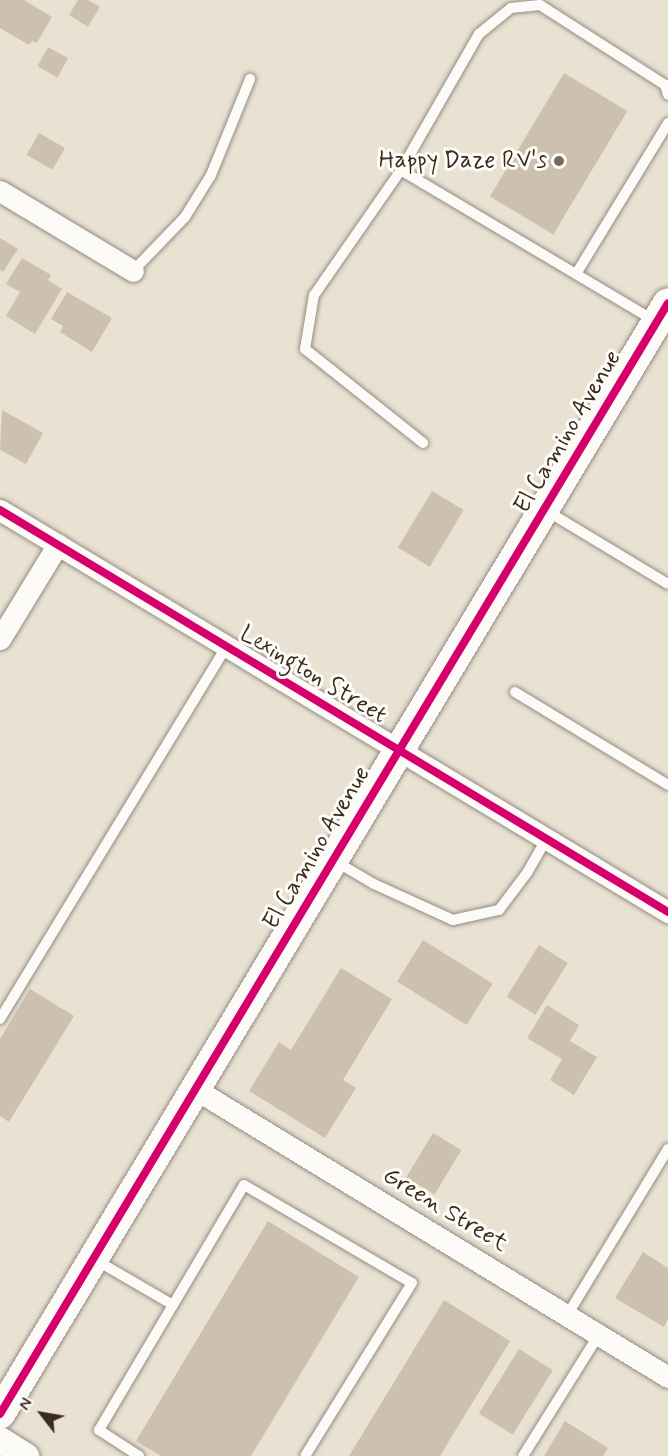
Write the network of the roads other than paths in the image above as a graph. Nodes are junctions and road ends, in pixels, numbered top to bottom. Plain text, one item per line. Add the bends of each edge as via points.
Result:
1 (250, 79) dead end
2 (668, 95) edge
3 (668, 123) edge
4 (401, 170) junction
5 (0, 191) edge
6 (133, 271) joint
7 (576, 274) junction
8 (662, 312) edge
9 (423, 443) dead end
10 (544, 509) junction
11 (0, 510) edge
12 (58, 544) junction
13 (668, 584) edge
14 (0, 639) edge
15 (227, 646) junction
16 (515, 693) dead end
17 (399, 750) junction
18 (668, 785) edge
19 (547, 838) junction
20 (333, 860) junction
21 (668, 912) edge
22 (0, 1019) edge
23 (195, 1089) junction
24 (668, 1149) edge
25 (94, 1258) junction
26 (173, 1305) junction
27 (568, 1314) junction
28 (600, 1333) junction
29 (668, 1377) edge
30 (0, 1413) edge
31 (0, 1440) edge
32 (26, 1456) edge
33 (140, 1456) edge
34 (305, 1456) edge
35 (524, 1456) edge

1 - 6 lane via 211,175 185,217
2 - 4 lane via 665,85 540,5 511,8 479,34
3 - 7 lane
4 - 7 lane
4 - 9 lane via 314,295 305,349
5 - 6 street
7 - 8 lane
8 - 10 main road, El Camino Avenue
10 - 13 lane
10 - 17 main road, El Camino Avenue
11 - 12 street, Lexington Street
12 - 14 street
12 - 15 street, Lexington Street
15 - 17 street, Lexington Street
15 - 22 lane
16 - 18 lane
17 - 19 street, Lexington Street
17 - 20 main road, El Camino Avenue
19 - 20 lane via 527,873 498,910 453,920 374,884
19 - 21 street, Lexington Street
20 - 23 main road, El Camino Avenue
23 - 25 main road, El Camino Avenue
23 - 27 street, Green Street
24 - 27 lane
25 - 26 lane
25 - 30 main road, El Camino Avenue
26 - 33 lane via 99,1430
26 - 34 lane via 244,1185 412,1283
27 - 28 street, Green Street
28 - 29 street, Green Street
28 - 35 lane
31 - 32 street

